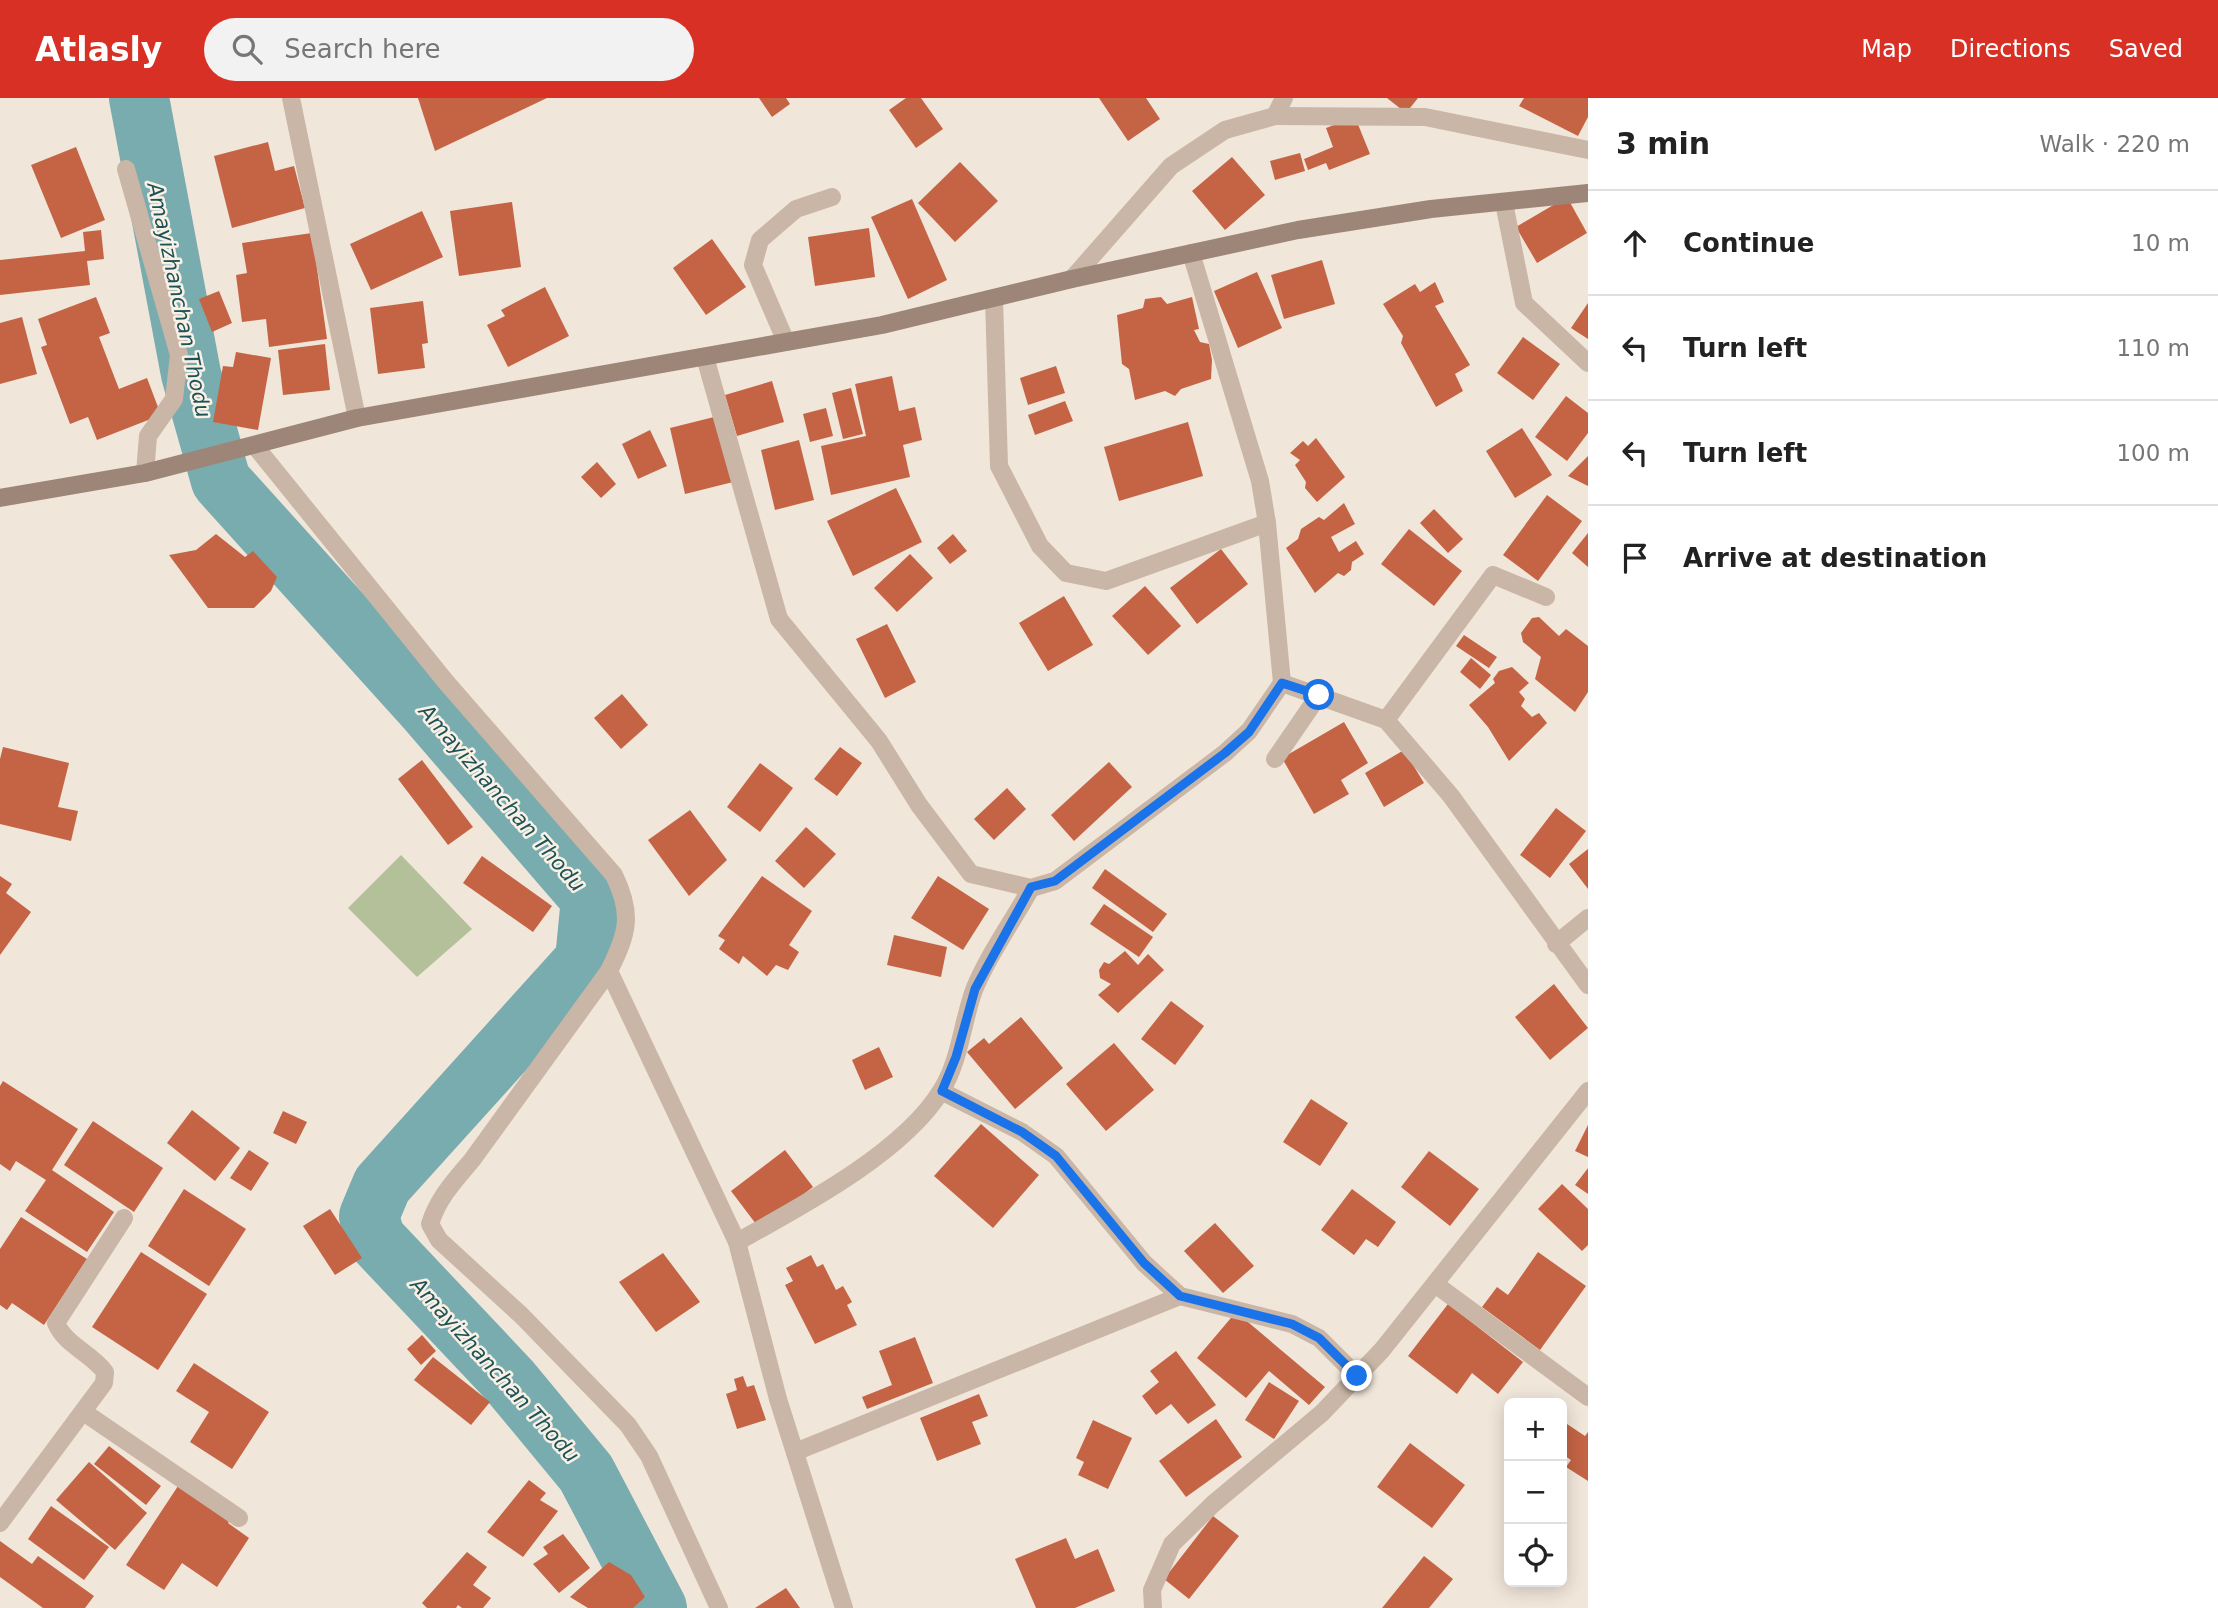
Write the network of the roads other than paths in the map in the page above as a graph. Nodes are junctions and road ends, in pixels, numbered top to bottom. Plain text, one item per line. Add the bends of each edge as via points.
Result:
1 (291, 98) edge
2 (1284, 98) edge
3 (1275, 116) junction
4 (1588, 150) edge
5 (126, 169) dead end
6 (1588, 193) edge
7 (832, 197) dead end
8 (1504, 203) junction
9 (1191, 253) junction
10 (1072, 279) junction
11 (994, 299) junction
12 (786, 342) junction
13 (705, 357) junction
14 (1588, 363) edge
15 (357, 418) junction
16 (247, 449) junction
17 (145, 473) junction
18 (0, 498) edge
19 (1267, 523) junction
20 (1546, 597) dead end
21 (1282, 683) junction
22 (1319, 695) junction
23 (1386, 720) junction
24 (1275, 759) dead end
25 (1031, 887) junction
26 (1588, 918) edge
27 (1556, 944) junction
28 (608, 971) junction
29 (1588, 985) edge
30 (942, 1091) junction
31 (1588, 1091) edge
32 (124, 1218) dead end
33 (737, 1242) junction
34 (1434, 1284) junction
35 (1180, 1296) junction
36 (1357, 1376) junction
37 (1588, 1397) edge
38 (85, 1413) junction
39 (795, 1452) junction
40 (239, 1518) dead end
41 (0, 1523) edge
42 (719, 1608) edge
43 (844, 1608) edge
44 (1153, 1608) edge

1 - 15 street
2 - 3 street
3 - 4 street via 1425,117
3 - 10 street via 1225,130 1171,166
5 - 17 street via 179,355 174,399 148,436
6 - 8 main road
7 - 12 street via 796,209 760,240 753,265
8 - 9 main road via 1431,209
8 - 14 street via 1524,303
9 - 10 main road
9 - 19 street via 1260,481
10 - 11 main road
11 - 12 main road
11 - 19 street via 999,466 1040,547 1066,573 1105,581
12 - 13 main road
13 - 15 main road
13 - 25 street via 779,619 879,741 919,805 971,874
15 - 16 main road
16 - 17 main road
16 - 28 street via 614,875 628,919 623,943
17 - 18 main road
19 - 21 street
20 - 23 street via 1493,575
21 - 22 street
21 - 25 street via 1249,732 1225,753 1055,881
22 - 23 street
22 - 24 street
23 - 27 street via 1451,796
25 - 30 street via 975,989
26 - 27 street
27 - 29 street
28 - 33 street
28 - 42 street via 447,1188 430,1223 439,1241 522,1316 628,1425 649,1457
30 - 33 street via 901,1136 857,1169 808,1203
30 - 35 street via 1022,1132 1056,1156 1144,1263
31 - 34 street
32 - 38 street via 56,1323 60,1332 105,1371 104,1383
33 - 39 street
34 - 36 street
34 - 37 street
35 - 36 street via 1292,1324 1319,1338
35 - 39 street
36 - 44 street via 1322,1413 1172,1544 1152,1590
38 - 40 street
38 - 41 street
39 - 43 street

